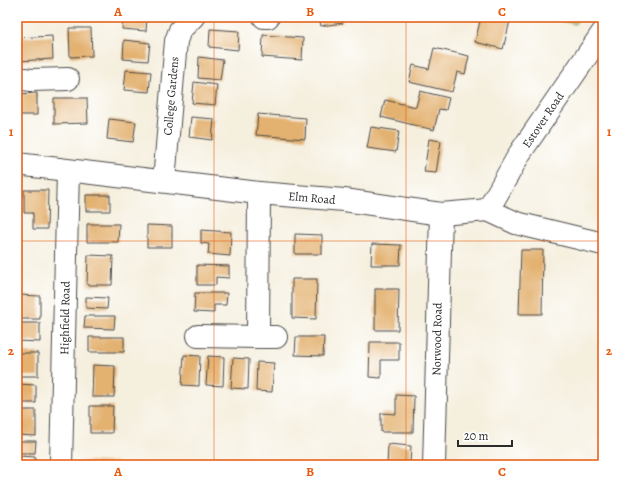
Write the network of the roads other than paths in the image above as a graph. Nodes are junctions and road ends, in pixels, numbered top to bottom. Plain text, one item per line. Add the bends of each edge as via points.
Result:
1 (192, 17) edge
2 (264, 17) edge
3 (268, 17) edge
4 (603, 32) edge
5 (17, 78) edge
6 (68, 79) dead end
7 (17, 164) edge
8 (68, 171) junction
9 (164, 181) junction
10 (259, 193) junction
11 (488, 210) junction
12 (441, 214) junction
13 (603, 244) edge
14 (198, 336) dead end
15 (61, 465) edge
16 (434, 465) edge

1 - 9 street, College Gardens via 180,30 176,41
2 - 3 street
4 - 11 street, Estover Road via 520,153
5 - 6 street
7 - 8 street, Elm Road
8 - 9 street, Elm Road
8 - 15 street, Highfield Road
9 - 10 street, Elm Road
10 - 12 street, Elm Road via 344,200
10 - 14 street via 267,337
11 - 12 street, Elm Road
11 - 13 street, Elm Road via 516,223
12 - 16 street, Norwood Road

